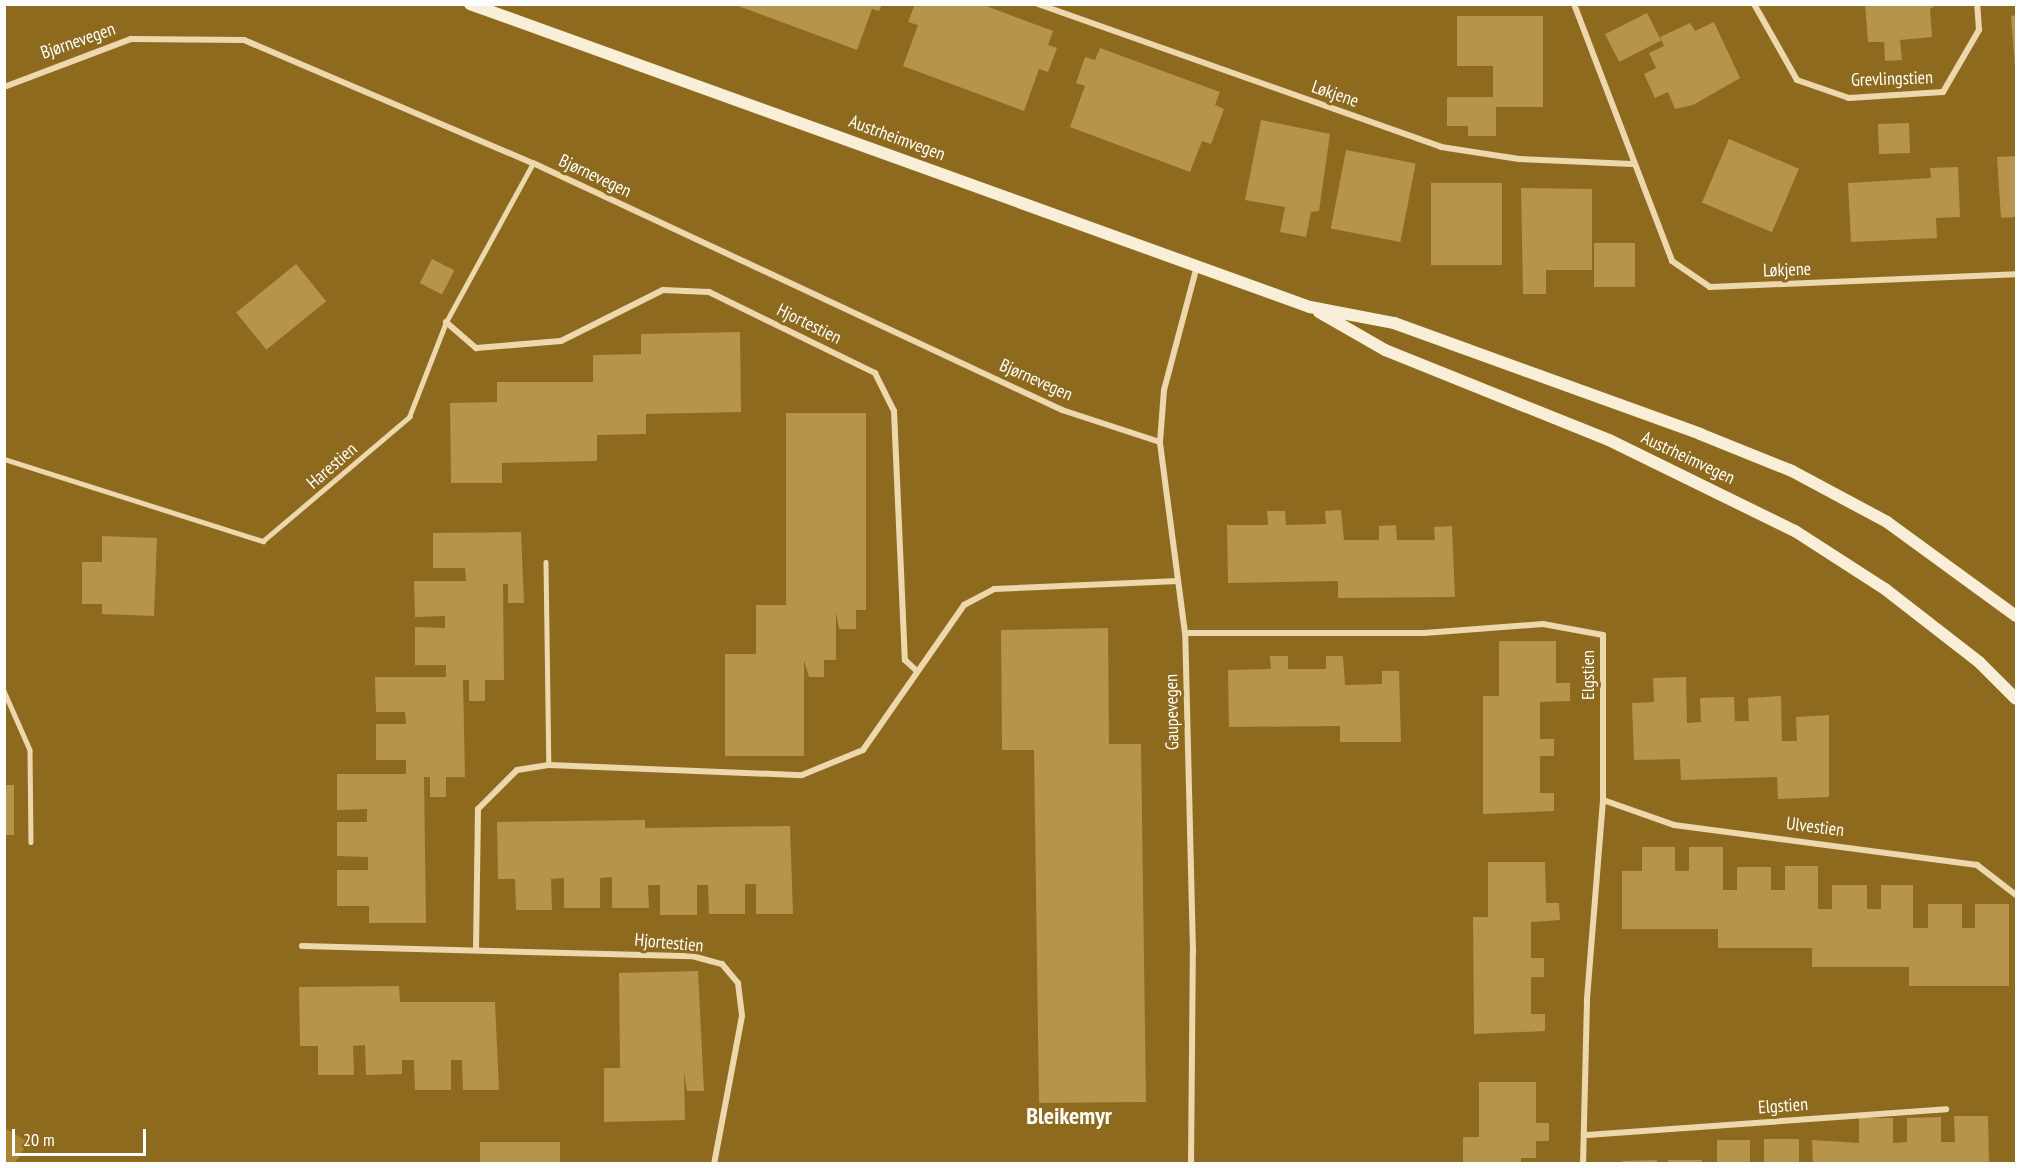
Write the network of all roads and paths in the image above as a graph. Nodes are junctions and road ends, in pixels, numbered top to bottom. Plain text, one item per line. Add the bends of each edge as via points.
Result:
1 (470, 4) edge
2 (1038, 4) edge
3 (1574, 4) edge
4 (1754, 4) edge
5 (1977, 4) edge
6 (4, 87) edge
7 (532, 163) junction
8 (1632, 164) junction
9 (1197, 265) junction
10 (2016, 274) edge
11 (1310, 307) junction
12 (446, 322) junction
13 (1160, 442) junction
14 (4, 459) edge
15 (546, 562) dead end
16 (1178, 580) junction
17 (2016, 616) edge
18 (1185, 633) junction
19 (917, 671) junction
20 (4, 691) edge
21 (2016, 699) edge
22 (549, 765) junction
23 (1604, 800) junction
24 (32, 842) dead end
25 (2016, 895) edge
26 (302, 946) dead end
27 (476, 950) junction
28 (1946, 1109) dead end
29 (1587, 1135) junction
30 (714, 1164) edge
31 (1191, 1164) edge
32 (1582, 1164) edge

1 - 9 main road, Austrheimvegen
2 - 8 street, Løkjene via 1441,147 1519,159
3 - 8 street, Løkjene
4 - 5 street, Grevlingstien via 1797,80 1849,98 1943,92 1979,30
6 - 7 street, Bjørnevegen via 130,39 244,40
7 - 12 lane, Harestien
7 - 13 street, Bjørnevegen via 1062,410
8 - 10 street, Løkjene via 1672,261 1710,287
9 - 11 main road, Austrheimvegen
9 - 13 street, Gaupevegen via 1164,390
11 - 17 main road, Austrheimvegen via 1394,323 1792,471 1887,522
11 - 21 main road, Austrheimvegen via 1385,350 1609,440 1795,531 1885,590 1979,662
12 - 14 lane, Harestien via 409,417 263,541
12 - 19 street, Hjortestien via 476,348 561,341 663,290 709,292 875,373 894,411 905,660
13 - 16 street, Gaupevegen
15 - 22 lane
16 - 18 street, Gaupevegen
16 - 19 street via 994,590 964,605
18 - 23 street, Elgstien via 1424,633 1543,624 1604,635
18 - 31 street, Gaupevegen via 1193,952
19 - 22 street via 863,750 802,775
20 - 24 lane via 30,750
22 - 27 street via 517,770 478,809
23 - 25 street, Ulvestien via 1674,825 1977,865
23 - 29 street, Elgstien via 1587,1001
26 - 27 street, Hjortestien
27 - 30 street, Hjortestien via 692,956 722,964 738,983 742,1016
28 - 29 street, Elgstien
29 - 32 street, Elgstien

